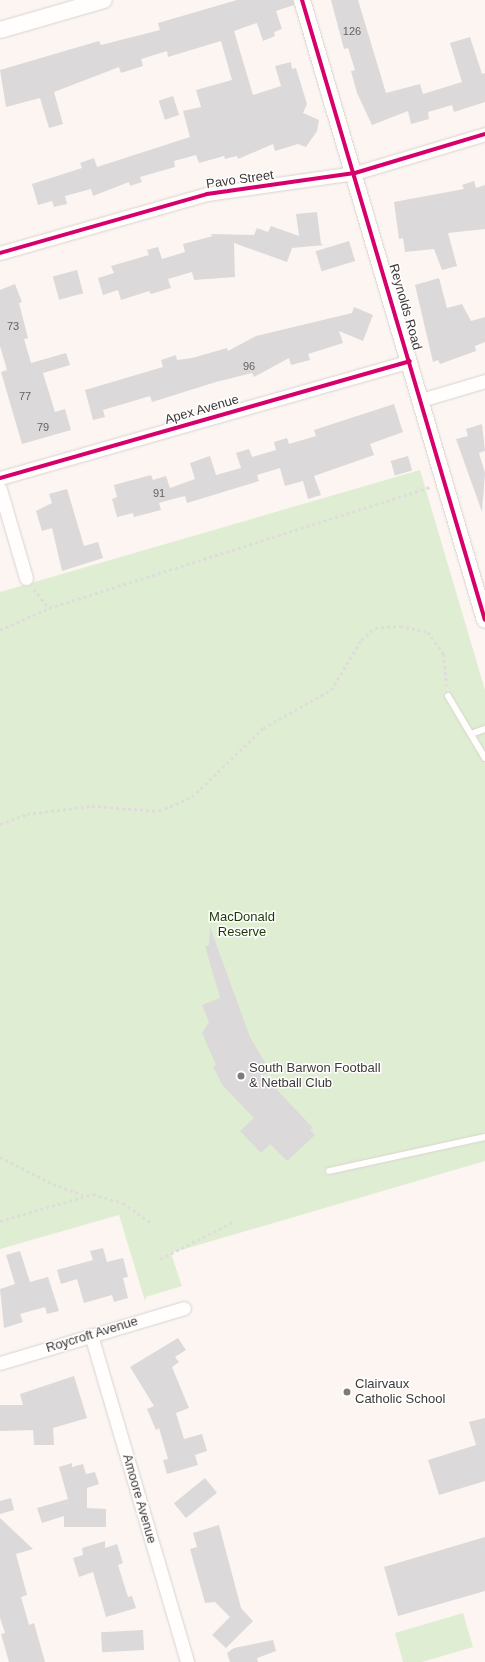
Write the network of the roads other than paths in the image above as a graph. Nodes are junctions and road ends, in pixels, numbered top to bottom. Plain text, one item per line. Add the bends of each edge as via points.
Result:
1 (104, 0) edge
2 (302, 0) edge
3 (0, 30) edge
4 (485, 134) edge
5 (356, 173) junction
6 (0, 253) edge
7 (410, 361) junction
8 (485, 381) edge
9 (421, 400) junction
10 (0, 478) edge
11 (0, 489) edge
12 (26, 578) road end
13 (485, 620) edge
14 (448, 696) road end
15 (485, 730) edge
16 (471, 734) junction
17 (485, 758) edge
18 (485, 1137) edge
19 (329, 1171) dead end
20 (184, 1308) dead end
21 (91, 1335) junction
22 (0, 1363) edge
23 (187, 1662) edge

1 - 3 street
2 - 5 street, Reynolds Road
4 - 5 street, Pavo Street
5 - 6 street, Pavo Street via 207,194
5 - 7 street, Reynolds Road
7 - 9 street, Reynolds Road
7 - 10 street, Apex Avenue
8 - 9 street
9 - 13 street, Reynolds Road
11 - 12 street
14 - 16 lane
15 - 16 lane
16 - 17 lane
18 - 19 lane
20 - 21 street, Roycroft Avenue
21 - 22 street, Roycroft Avenue
21 - 23 street, Amoore Avenue

